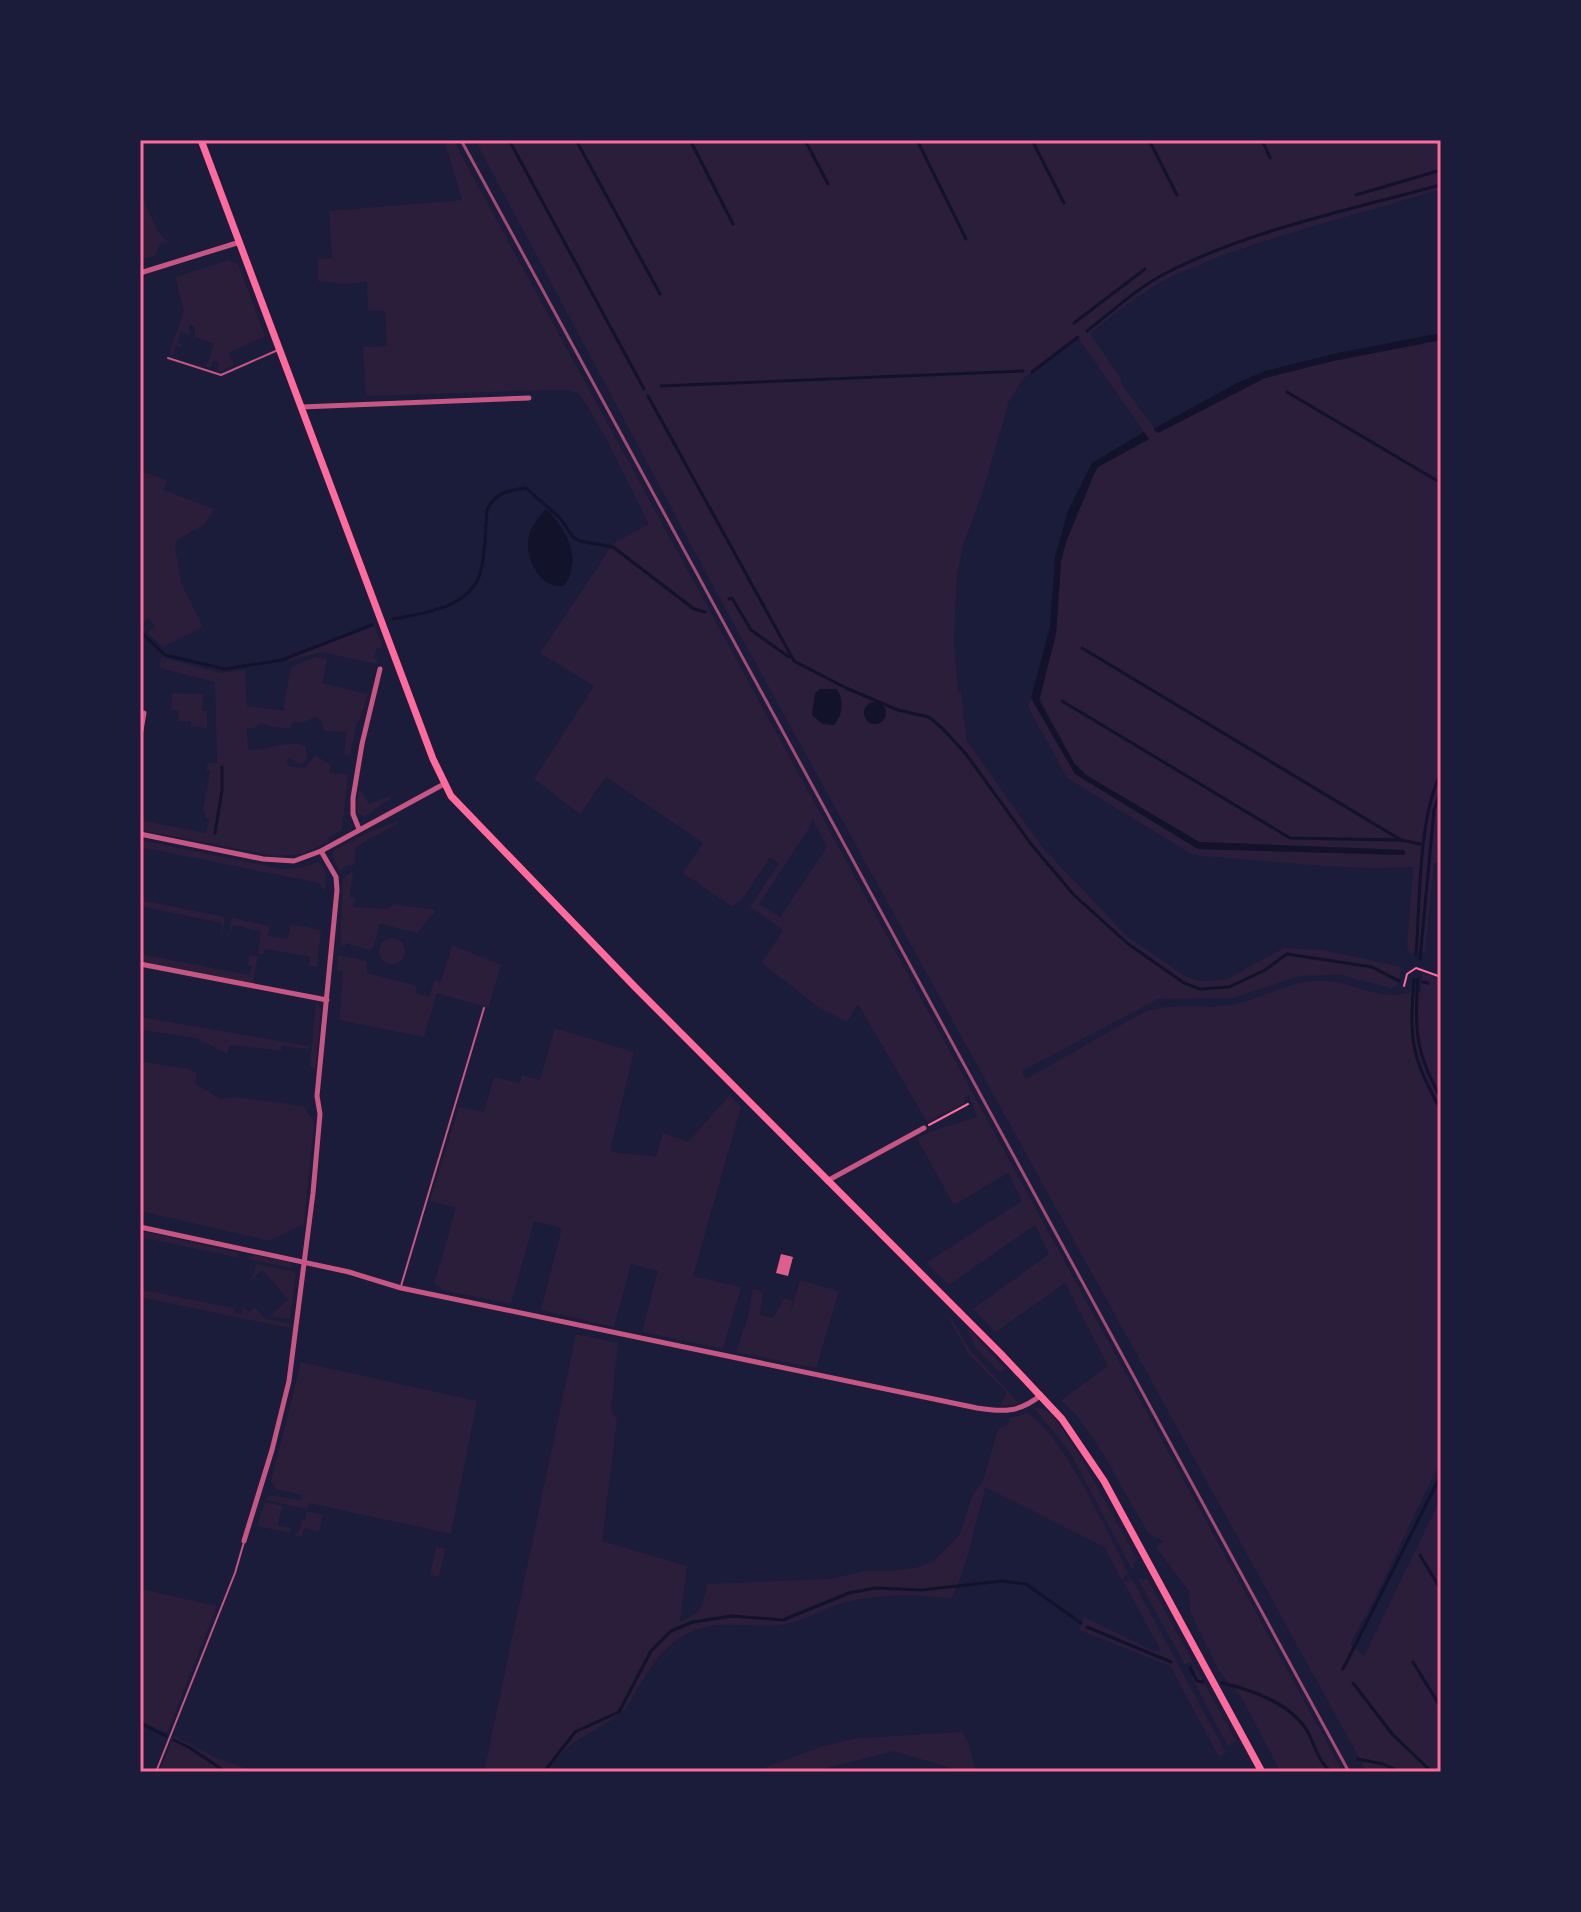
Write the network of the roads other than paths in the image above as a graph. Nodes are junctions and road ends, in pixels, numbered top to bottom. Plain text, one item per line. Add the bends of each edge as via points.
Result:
1 (201, 140) edge
2 (240, 242) junction
3 (140, 273) edge
4 (279, 349) junction
5 (168, 358) dead end
6 (529, 398) dead end
7 (301, 407) junction
8 (380, 669) dead end
9 (144, 713) dead end
10 (140, 736) edge
11 (444, 784) junction
12 (359, 829) junction
13 (140, 834) edge
14 (321, 851) junction
15 (140, 964) edge
16 (327, 1000) junction
17 (484, 1008) dead end
18 (924, 1128) road end
19 (827, 1181) junction
20 (140, 1227) edge
21 (305, 1262) junction
22 (401, 1288) junction
23 (1041, 1395) junction
24 (244, 1541) joint
25 (156, 1772) edge
26 (1262, 1772) edge

1 - 2 main road
2 - 3 street
2 - 4 main road
4 - 5 lane via 221,375
4 - 7 main road
6 - 7 street
7 - 11 main road
8 - 12 street via 353,798
9 - 10 street
11 - 12 street
11 - 19 main road via 494,843
12 - 14 street
13 - 14 street via 278,861
14 - 16 street via 337,885
15 - 16 street
16 - 21 street
17 - 22 lane
18 - 19 street
19 - 23 main road
20 - 21 street
21 - 22 street
21 - 24 street via 288,1387
22 - 23 street via 996,1411 1018,1410
23 - 26 main road via 1104,1481
24 - 25 lane

